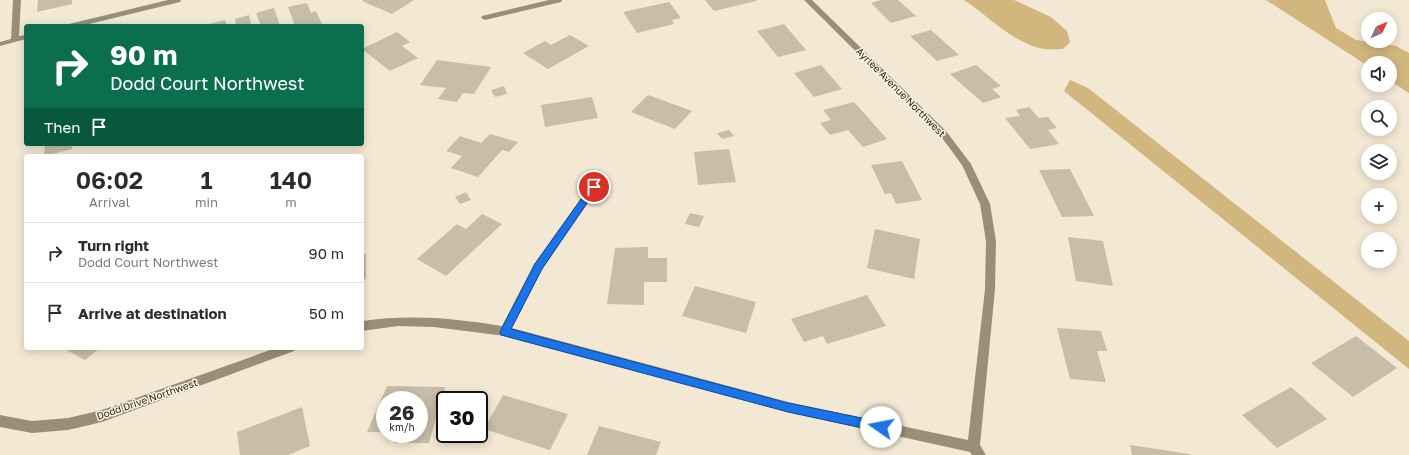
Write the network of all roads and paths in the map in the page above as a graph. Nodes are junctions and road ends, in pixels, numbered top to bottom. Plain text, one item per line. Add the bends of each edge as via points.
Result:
1 (17, 0) edge
2 (177, 0) edge
3 (558, 0) edge
4 (808, 0) edge
5 (485, 18) dead end
6 (80, 24) edge
7 (24, 38) edge
8 (15, 40) junction
9 (0, 44) edge
10 (594, 187) dead end
11 (364, 326) edge
12 (505, 332) junction
13 (284, 350) edge
14 (0, 421) edge
15 (977, 451) edge

1 - 8 street
2 - 6 street
3 - 5 street
4 - 15 street, Ayrlee Avenue Northwest via 943,133 966,164 985,204 990,241 990,289
7 - 8 street
8 - 9 street
10 - 12 street via 538,267
11 - 12 street via 405,322 466,324
12 - 15 street via 788,408
13 - 14 street, Dodd Drive Northwest via 102,416 68,424 32,427

